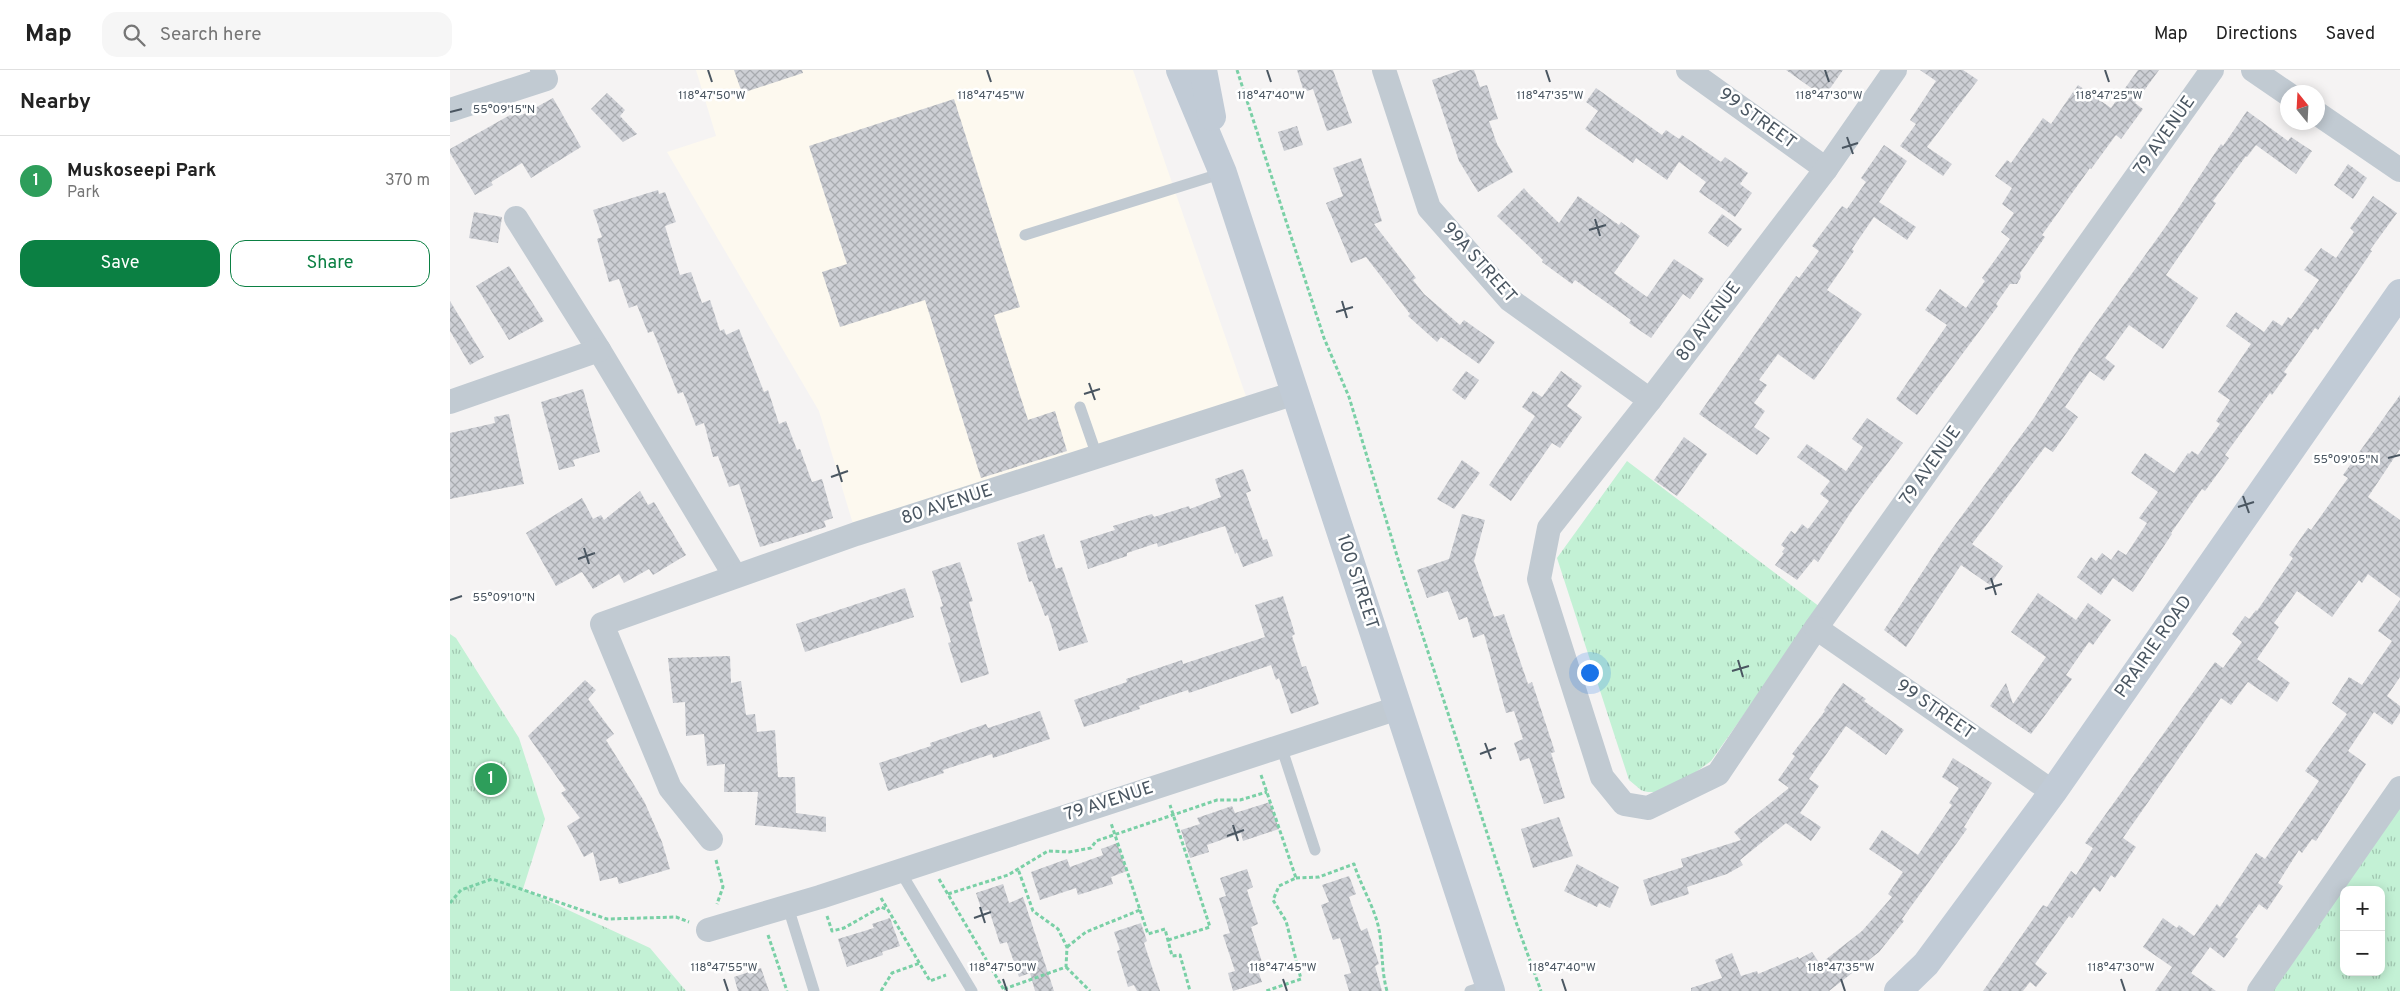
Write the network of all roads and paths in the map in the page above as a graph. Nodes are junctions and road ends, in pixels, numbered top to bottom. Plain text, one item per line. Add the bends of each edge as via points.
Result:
1 (542, 70) edge
2 (1180, 70) edge
3 (1203, 70) edge
4 (1237, 70) edge
5 (1384, 70) edge
6 (1688, 70) edge
7 (1895, 70) edge
8 (2212, 70) edge
9 (2253, 70) edge
10 (2280, 89) edge
11 (450, 110) edge
12 (2325, 119) edge
13 (1826, 169) junction
14 (2400, 170) edge
15 (1223, 173) junction
16 (516, 218) dead end
17 (1025, 235) dead end
18 (2400, 294) edge
19 (599, 350) junction
20 (1295, 392) junction
21 (1650, 400) junction
22 (450, 402) edge
23 (1080, 407) dead end
24 (1097, 456) junction
25 (735, 576) junction
26 (1816, 628) junction
27 (1398, 708) junction
28 (1281, 746) junction
29 (1254, 755) junction
30 (1164, 784) junction
31 (2400, 788) edge
32 (1267, 792) junction
33 (2053, 792) junction
34 (1618, 796) joint
35 (1105, 804) junction
36 (1174, 814) junction
37 (1115, 834) junction
38 (711, 838) joint
39 (1315, 850) dead end
40 (1018, 869) junction
41 (900, 871) junction
42 (1296, 878) junction
43 (820, 897) junction
44 (450, 902) edge
45 (788, 907) junction
46 (1140, 910) junction
47 (708, 930) junction
48 (768, 934) dead end
49 (1168, 940) junction
50 (1067, 947) junction
51 (920, 963) junction
52 (1066, 967) junction
53 (950, 983) dead end
54 (1483, 989) edge
55 (1004, 990) edge
56 (787, 991) edge
57 (814, 991) edge
58 (881, 991) edge
59 (972, 991) edge
60 (1090, 991) edge
61 (1190, 991) edge
62 (1266, 991) edge
63 (1387, 991) edge
64 (1541, 991) edge
65 (1898, 991) edge
66 (2259, 991) edge

1 - 11 street via 546,79
2 - 15 main road, 100 STREET
3 - 15 main road, 100 STREET
4 - 64 path via 1324,338 1349,397 1410,597
5 - 21 street, 99A STREET via 1429,208 1510,300
6 - 13 street, 99 STREET
7 - 13 street, 80 AVENUE
8 - 26 street, 79 AVENUE
9 - 10 street
12 - 14 street
13 - 21 street, 80 AVENUE
15 - 17 lane
15 - 20 main road, 100 STREET
16 - 19 street
18 - 33 main road, PRAIRIE ROAD
19 - 22 street
19 - 25 street
20 - 24 street, 80 AVENUE
20 - 27 main road, 100 STREET
21 - 34 street, 80 AVENUE via 1549,528 1539,580 1602,777
23 - 24 lane
24 - 25 street, 80 AVENUE
25 - 38 street, 80 AVENUE via 602,624 670,788
26 - 33 street, 99 STREET
26 - 34 street, 79 AVENUE via 1718,774 1648,808 1624,804
27 - 28 street, 79 AVENUE
27 - 54 main road, 100 STREET
28 - 29 street, 79 AVENUE
28 - 39 lane
29 - 30 street, 79 AVENUE
29 - 32 path
30 - 35 street, 79 AVENUE
30 - 36 path
31 - 66 street
32 - 36 path via 1240,800 1217,800
32 - 42 path
33 - 65 main road, PRAIRIE ROAD via 1926,964
35 - 37 path
35 - 41 street, 79 AVENUE
36 - 37 path
36 - 49 path via 1210,927
37 - 40 path via 1096,842 1091,848 1048,851
37 - 46 path
38 - 47 path via 723,887
40 - 50 path via 1033,911 1058,929
40 - 55 path via 948,894
41 - 43 street, 79 AVENUE
41 - 59 lane
42 - 62 path via 1279,886 1273,900 1286,921 1301,979
42 - 63 path via 1319,877 1354,864 1376,918
43 - 45 street, 79 AVENUE
43 - 51 path via 832,931 844,928 881,907 888,910
44 - 47 path via 461,890 492,879 607,919 676,917
45 - 47 street, 79 AVENUE
45 - 57 lane
46 - 49 path via 1148,934 1165,929
46 - 50 path via 1086,932
48 - 56 path
49 - 61 path via 1172,956 1180,955
50 - 52 path
51 - 53 path via 930,982 946,975
51 - 58 path via 892,973
52 - 55 path
52 - 60 path

